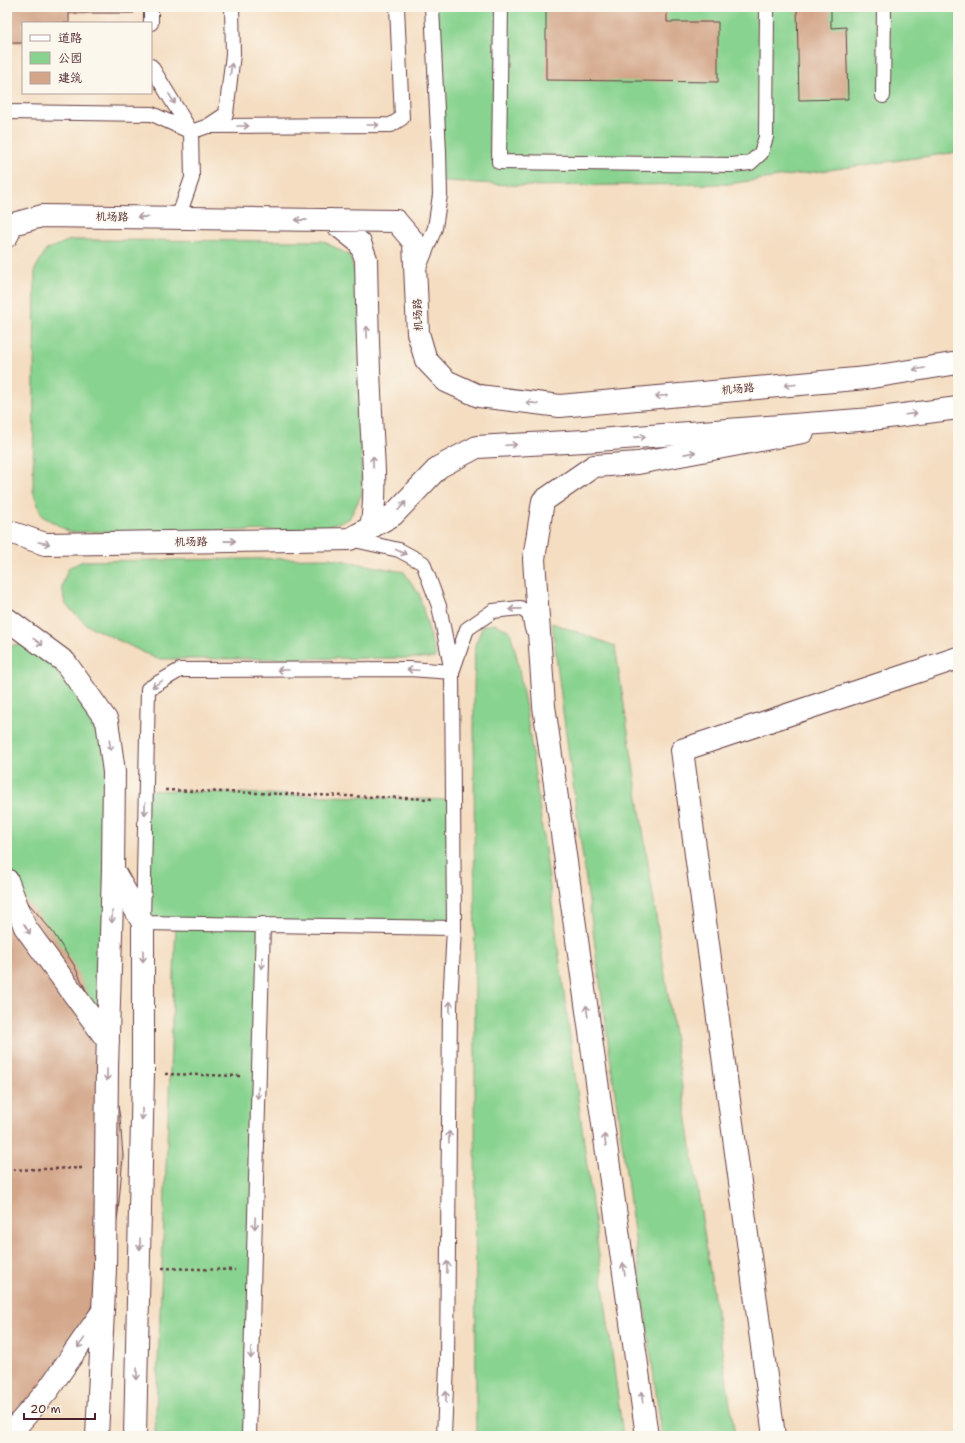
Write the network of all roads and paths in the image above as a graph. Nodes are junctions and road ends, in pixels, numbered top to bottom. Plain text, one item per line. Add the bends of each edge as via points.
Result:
1 (151, 7) edge
2 (232, 7) edge
3 (397, 7) edge
4 (432, 7) edge
5 (501, 7) edge
6 (767, 7) edge
7 (884, 7) edge
8 (151, 22) edge
9 (152, 68) edge
10 (882, 96) dead end
11 (7, 112) edge
12 (208, 126) junction
13 (191, 132) junction
14 (178, 218) junction
15 (331, 220) junction
16 (7, 236) edge
17 (416, 276) junction
18 (958, 363) edge
19 (958, 408) edge
20 (872, 419) junction
21 (371, 528) junction
22 (7, 531) edge
23 (350, 539) junction
24 (7, 619) edge
25 (958, 658) edge
26 (452, 672) junction
27 (544, 706) junction
28 (146, 790) junction
29 (452, 800) junction
30 (113, 869) junction
31 (7, 880) edge
32 (143, 923) junction
33 (263, 924) junction
34 (454, 928) junction
35 (108, 1041) junction
36 (143, 1074) junction
37 (259, 1076) junction
38 (106, 1168) junction
39 (7, 1170) edge
40 (140, 1268) junction
41 (253, 1270) junction
42 (103, 1311) junction
43 (8, 1436) edge
44 (97, 1436) edge
45 (135, 1436) edge
46 (248, 1436) edge
47 (444, 1436) edge
48 (647, 1436) edge
49 (774, 1436) edge

1 - 8 lane
12 -> 2 lane via 226,114 233,54
12 -> 3 lane via 391,125 402,118
4 - 17 lane via 440,195 435,228
5 - 6 lane via 499,162 732,165 750,163 761,153 766,136
7 - 10 lane
9 -> 13 lane
11 - 13 lane via 152,114
12 - 13 lane
13 - 14 lane via 192,178
15 -> 14 main road, 机场路
14 -> 16 main road, 机场路 via 42,216 13,224
15 - 17 main road, 机场路 via 396,221 414,242
21 -> 15 main road via 374,493 366,259 360,243
18 -> 17 main road, 机场路 via 866,378 560,406 479,396 446,381 426,360 418,333
20 -> 19 main road, 机场路
21 -> 20 main road, 机场路 via 393,515 439,467 477,447
27 -> 20 main road, 机场路 via 534,559 543,501 594,466 638,463
21 - 23 main road, 机场路
22 -> 23 main road, 机场路 via 45,544
23 -> 26 lane via 399,550 423,563 438,606
24 -> 30 main road via 65,662 107,721 114,772
25 - 49 main road via 682,750
27 -> 26 lane via 529,614 520,608 493,611 466,629
26 -> 28 lane via 180,670 148,689
26 - 29 lane
48 -> 27 main road, 机场路
28 - 29 path
28 -> 32 lane
29 - 34 lane
30 - 32 main road
30 -> 35 main road
31 -> 35 main road via 25,927
32 - 33 lane
32 -> 36 main road
33 - 34 lane
33 -> 37 lane
47 -> 34 lane via 450,1006
35 -> 38 main road
36 - 37 path
36 -> 40 main road
37 -> 41 lane
38 - 39 path
38 - 42 main road
40 - 41 path
40 -> 45 main road
41 -> 46 lane
42 -> 43 main road via 48,1390
42 - 44 main road

